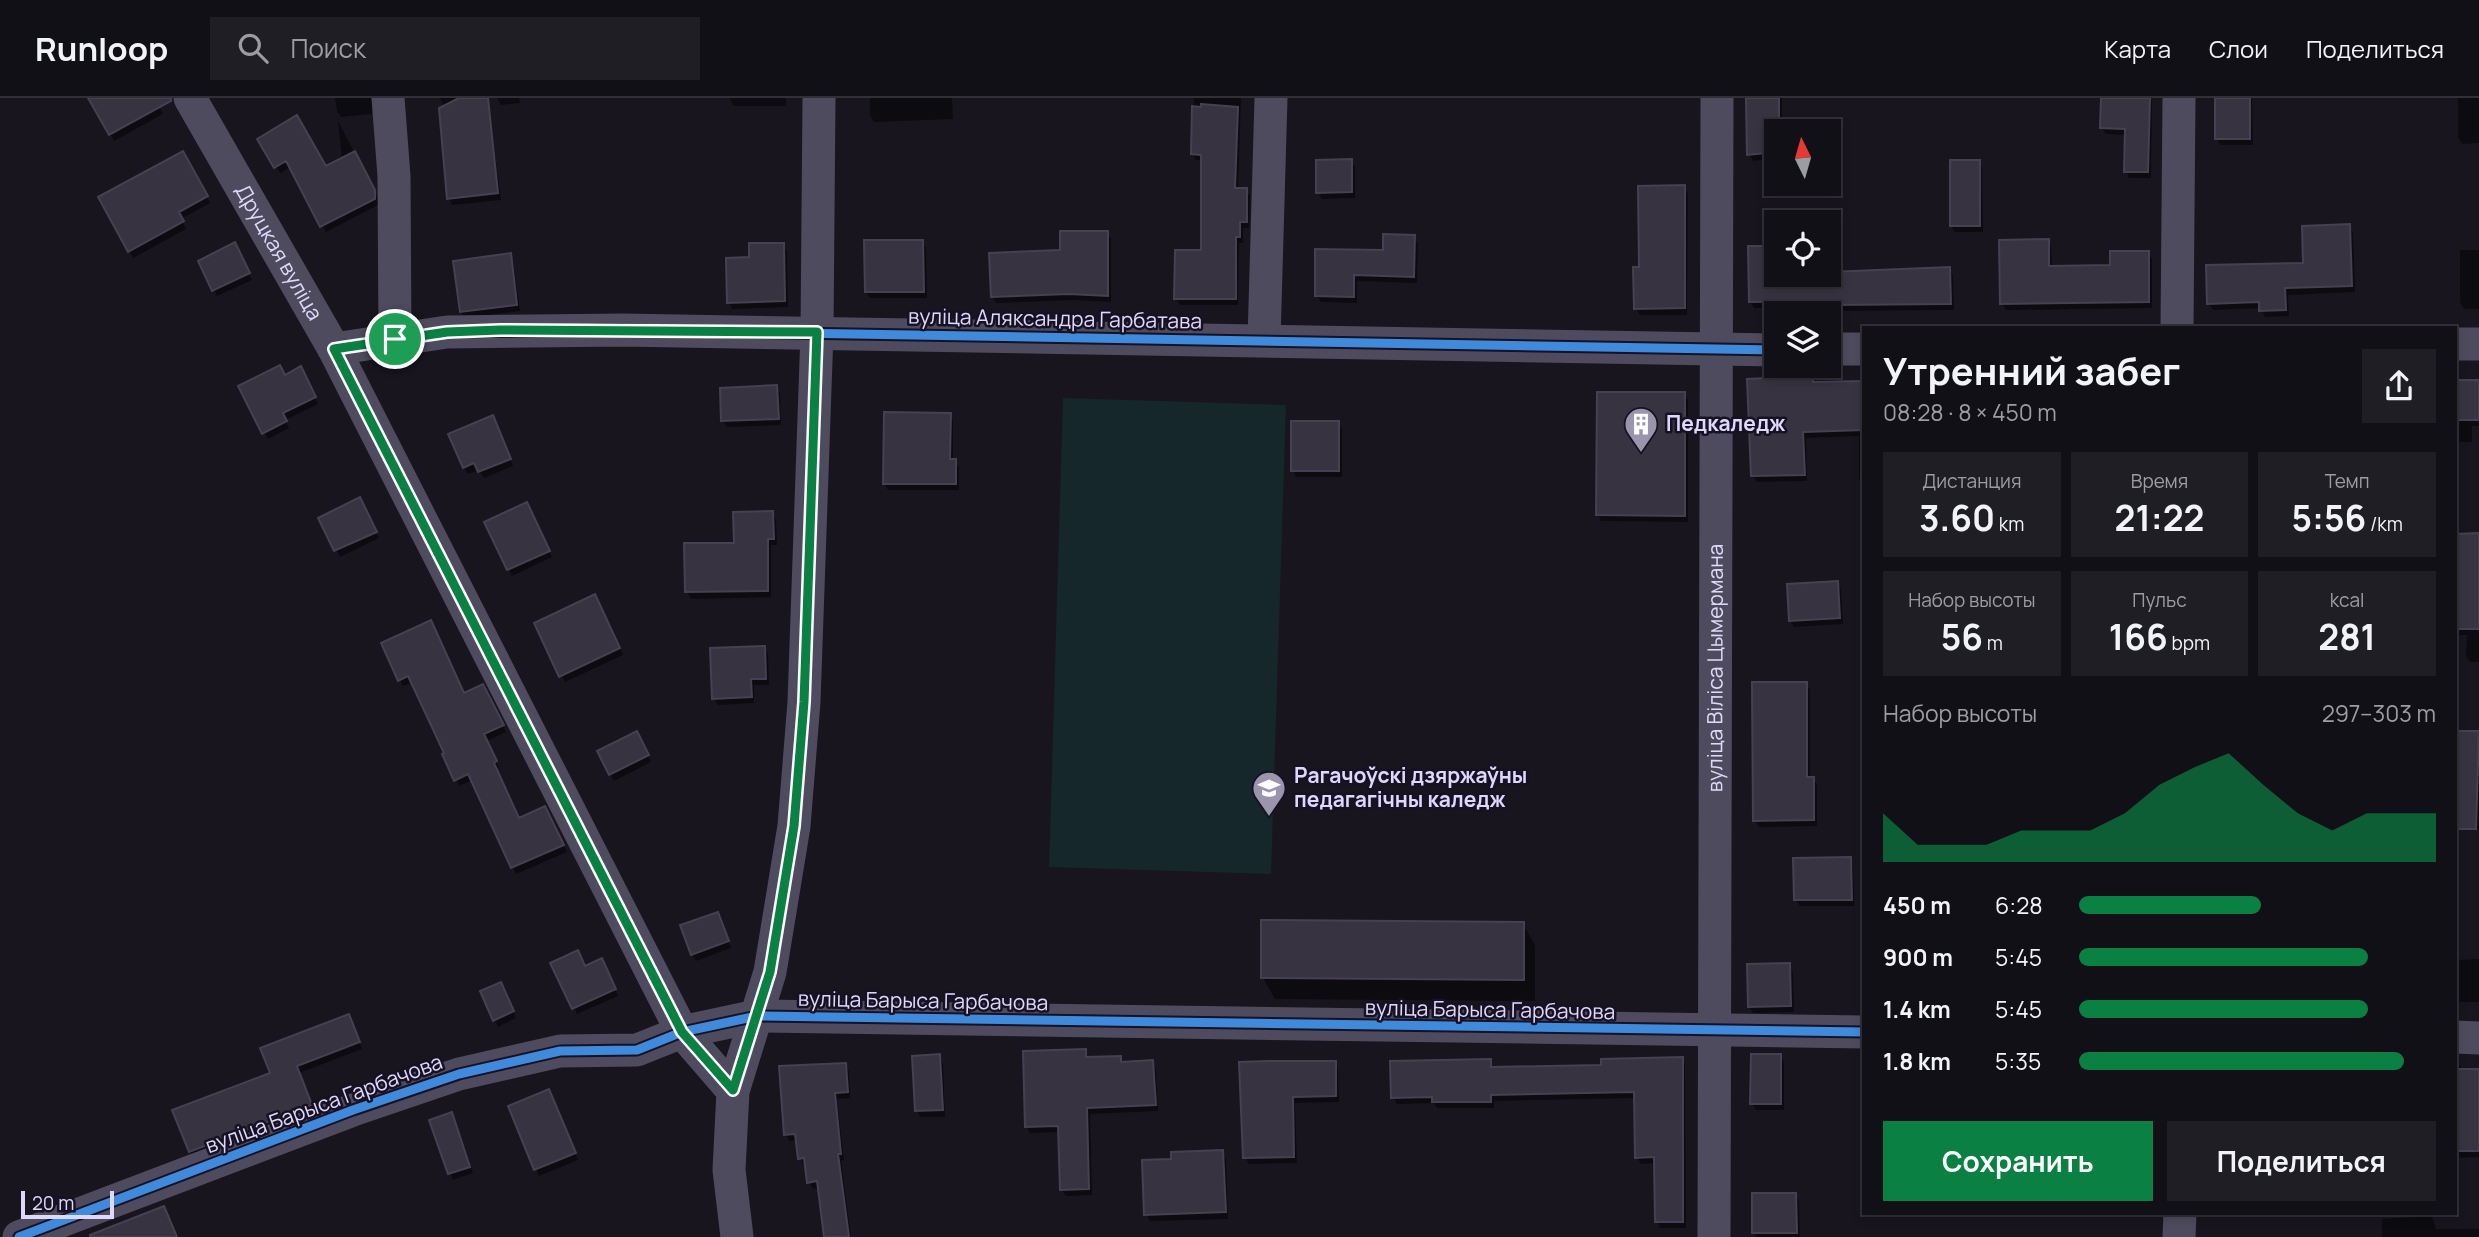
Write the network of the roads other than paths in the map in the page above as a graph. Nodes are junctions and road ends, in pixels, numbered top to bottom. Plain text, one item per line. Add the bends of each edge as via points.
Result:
1 (190, 98) edge
2 (388, 98) edge
3 (819, 98) edge
4 (1271, 98) edge
5 (1717, 98) edge
6 (2179, 98) edge
7 (2178, 326) edge
8 (817, 332) junction
9 (395, 339) junction
10 (1264, 340) junction
11 (2457, 344) edge
12 (2479, 344) edge
13 (334, 349) junction
14 (1841, 349) edge
15 (1862, 349) edge
16 (1718, 350) junction
17 (1764, 350) edge
18 (757, 1016) junction
19 (1715, 1031) junction
20 (1862, 1031) edge
21 (682, 1032) junction
22 (2457, 1037) edge
23 (2479, 1038) edge
24 (733, 1090) junction
25 (2180, 1215) edge
26 (19, 1237) edge
27 (737, 1237) edge
28 (1714, 1237) edge
29 (2179, 1237) edge

1 - 13 street, Друцкая вуліца
2 - 9 street via 394,176
3 - 8 street
4 - 10 street
5 - 16 street, вуліца Віліса Цымермана
6 - 7 street
8 - 9 street, вуліца Аляксандра Гарбатава via 500,330
8 - 10 street, вуліца Аляксандра Гарбатава
8 - 18 street via 804,702 794,826 770,972
9 - 13 street, вуліца Аляксандра Гарбатава
10 - 16 street, вуліца Аляксандра Гарбатава
11 - 12 street
13 - 21 street, Друцкая вуліца
14 - 15 street
16 - 17 street, вуліца Аляксандра Гарбатава
16 - 19 street, вуліца Віліса Цымермана
18 - 19 street, вуліца Барыса Гарбачова
18 - 21 street, вуліца Барыса Гарбачова
18 - 24 street
19 - 20 street, вуліца Барыса Гарбачова
19 - 28 street, вуліца Віліса Цымермана
21 - 24 street, Друцкая вуліца
21 - 26 street, вуліца Барыса Гарбачова via 637,1050 560,1051 459,1074
22 - 23 street
24 - 27 street via 729,1170
25 - 29 street

